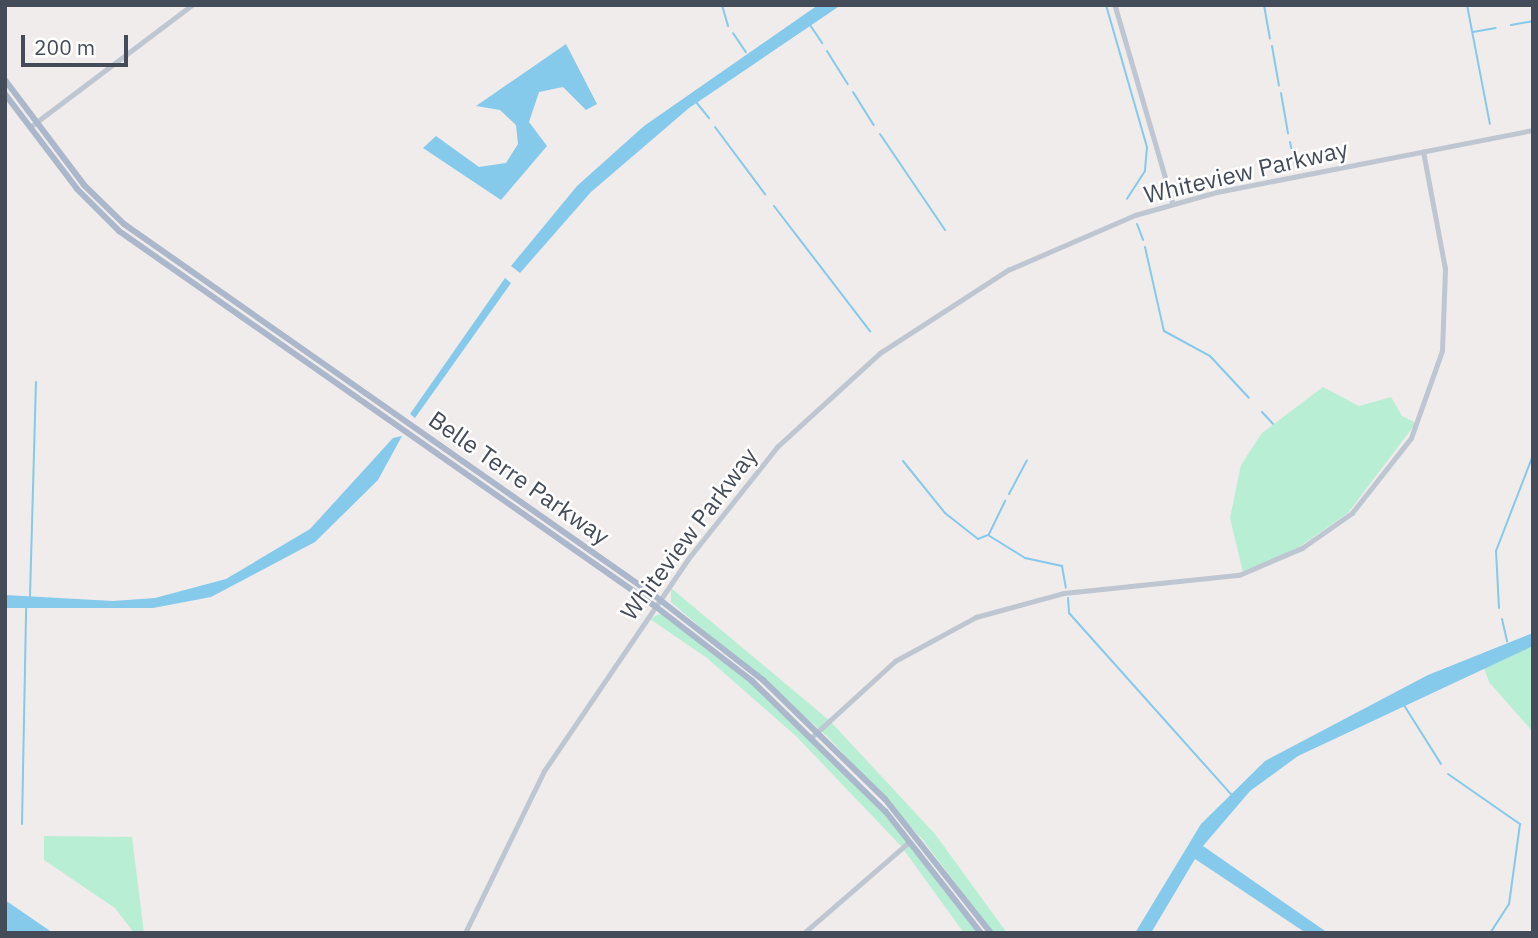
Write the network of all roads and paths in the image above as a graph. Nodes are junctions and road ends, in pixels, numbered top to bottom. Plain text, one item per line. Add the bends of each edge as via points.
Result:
1 (192, 5) edge
2 (1115, 5) edge
3 (5, 80) edge
4 (5, 93) edge
5 (33, 124) junction
6 (1533, 130) edge
7 (1423, 152) junction
8 (1172, 203) junction
9 (658, 603) junction
10 (819, 730) junction
11 (813, 736) junction
12 (914, 838) junction
13 (465, 933) edge
14 (804, 933) edge
15 (981, 933) edge
16 (990, 933) edge

1 - 5 street
2 - 8 street
3 - 5 main road, Belle Terre Parkway
4 - 5 main road, Belle Terre Parkway
5 - 9 main road, Belle Terre Parkway via 124,224
6 - 7 street, Whiteview Parkway
7 - 8 street, Whiteview Parkway
7 - 10 street via 1445,270 1442,351 1411,438 1352,513 1295,553 1239,575 1064,593 984,614 895,661
8 - 9 street, Whiteview Parkway via 1017,265 880,353 770,454
9 - 10 main road, Belle Terre Parkway
9 - 11 main road, Belle Terre Parkway
9 - 13 street, Whiteview Parkway via 544,771
10 - 11 street
10 - 12 main road, Belle Terre Parkway
11 - 12 main road, Belle Terre Parkway
12 - 14 street
12 - 15 main road, Belle Terre Parkway
12 - 16 main road, Belle Terre Parkway

